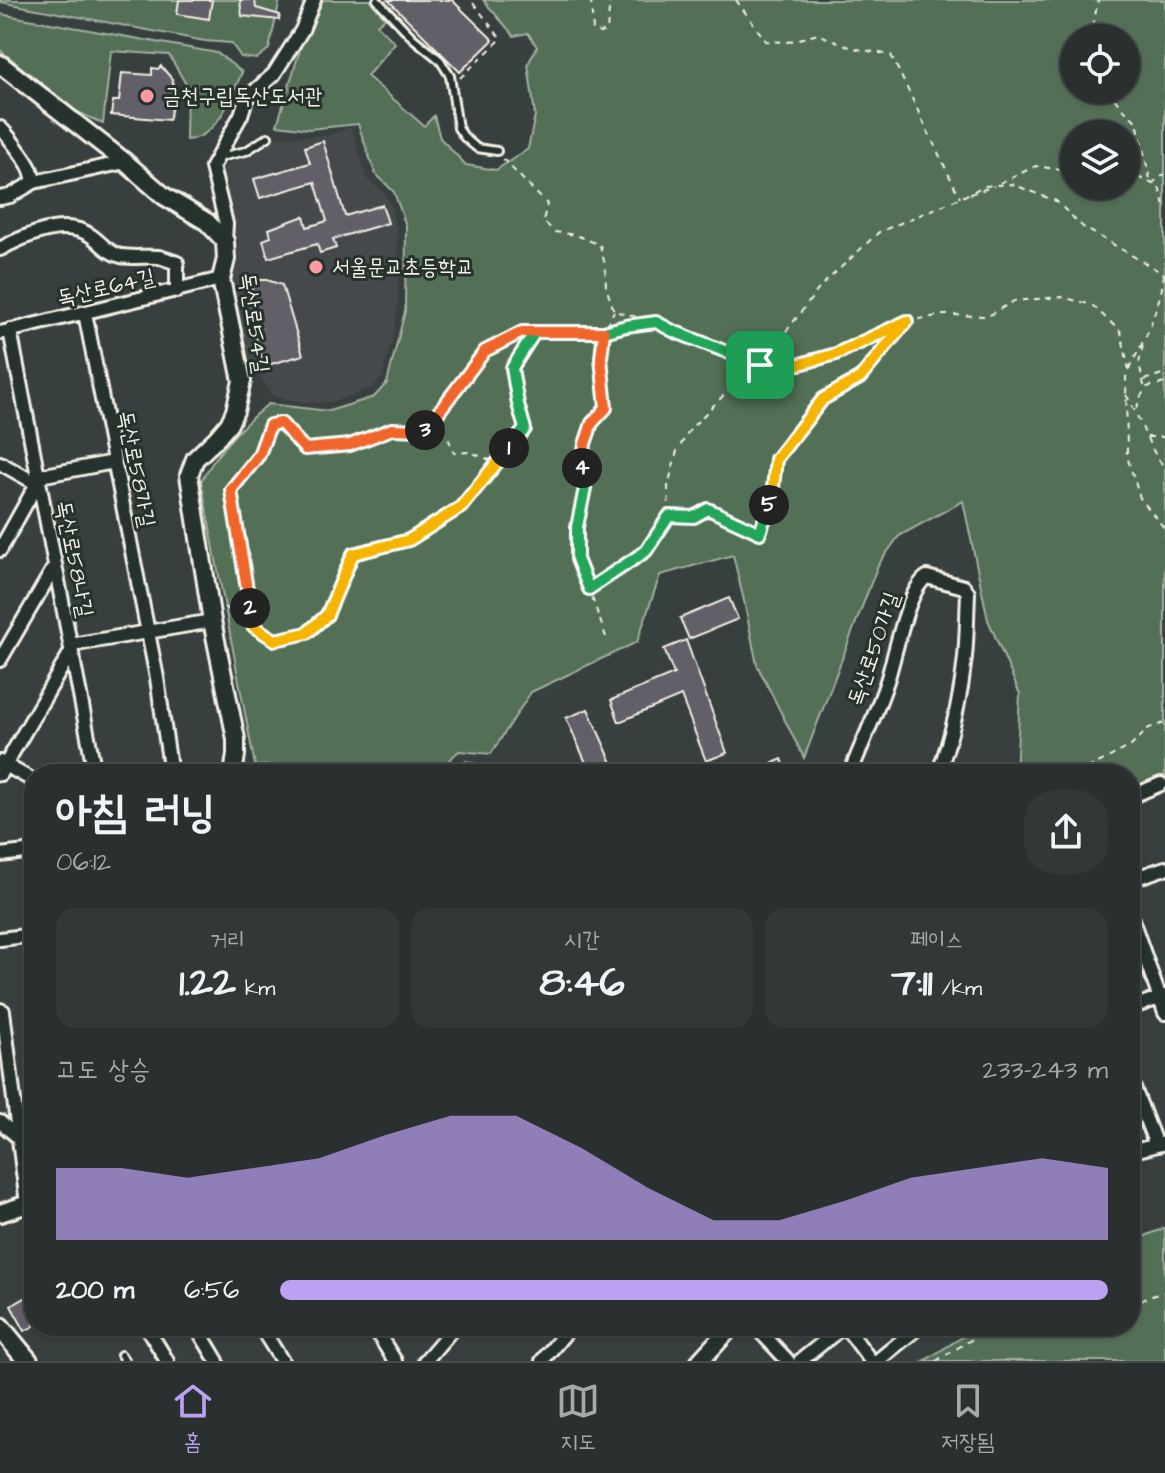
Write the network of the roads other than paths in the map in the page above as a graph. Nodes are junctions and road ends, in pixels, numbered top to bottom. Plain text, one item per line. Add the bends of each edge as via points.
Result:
1 (314, 0) edge
2 (377, 0) edge
3 (0, 64) edge
4 (0, 128) edge
5 (268, 137) dead end
6 (497, 151) road end
7 (215, 158) junction
8 (125, 162) junction
9 (34, 182) junction
10 (1, 198) edge
11 (225, 241) junction
12 (0, 249) edge
13 (221, 279) junction
14 (177, 291) junction
15 (85, 313) junction
16 (5, 332) edge
17 (114, 462) junction
18 (0, 463) edge
19 (39, 480) junction
20 (0, 550) edge
21 (55, 566) junction
22 (212, 621) junction
23 (148, 632) junction
24 (71, 648) junction
25 (0, 660) edge
26 (93, 764) edge
27 (170, 764) edge
28 (234, 764) edge
29 (854, 764) edge
30 (941, 764) edge
31 (2, 767) edge
32 (24, 777) edge
33 (1163, 789) edge
34 (1140, 795) edge
35 (24, 852) edge
36 (0, 855) edge
37 (1165, 868) edge
38 (1140, 877) edge
39 (24, 936) edge
40 (0, 939) edge
41 (1140, 940) edge
42 (1162, 996) edge
43 (1140, 1004) edge
44 (1, 1011) edge
45 (1165, 1013) edge
46 (1140, 1100) edge
47 (0, 1122) edge
48 (19, 1138) junction
49 (1160, 1144) edge
50 (1140, 1149) edge
51 (24, 1165) edge
52 (24, 1205) edge
53 (1, 1211) edge
54 (0, 1327) edge
55 (152, 1336) edge
56 (202, 1336) edge
57 (266, 1336) edge
58 (379, 1336) edge
59 (446, 1336) edge
60 (563, 1336) edge
61 (723, 1336) edge
62 (764, 1336) edge
63 (832, 1336) edge
64 (853, 1336) edge
65 (907, 1336) edge
66 (28, 1361) edge
67 (167, 1361) edge
68 (217, 1361) edge
69 (282, 1361) edge
70 (395, 1361) edge
71 (425, 1361) edge
72 (542, 1361) edge
73 (700, 1361) edge
74 (788, 1361) edge
75 (800, 1361) edge
76 (874, 1361) edge

1 - 7 street via 302,30 274,74 246,99
2 - 6 lane via 440,60 450,76 458,128 465,138 477,148
3 - 8 street
4 - 9 street via 29,165
5 - 7 lane via 246,151
7 - 11 street, 독산로54길 via 213,176 226,224
8 - 9 street
8 - 11 street
9 - 10 street
11 - 13 street, 독산로54길
12 - 14 street via 37,232 77,228 118,255 177,263
13 - 14 street, 독산로64길
13 - 22 street, 독산로54길 via 242,381 229,424 195,459 189,475
14 - 15 street, 독산로64길
15 - 16 street, 독산로64길
15 - 17 street, 독산로58가길
16 - 19 street, 독산로58나길
17 - 19 street, 독산로58나길
17 - 23 street, 독산로58가길
18 - 19 street
19 - 20 street
19 - 21 street, 독산로58나길
21 - 24 street, 독산로58나길
21 - 25 street
22 - 23 street
22 - 28 street, 독산로54길 via 236,739
23 - 24 street, 독산로58나길
23 - 27 street, 독산로58가길
24 - 26 street, 독산로58나길
24 - 31 street
29 - 30 street, 독산로50가길 via 908,609 919,581 927,577 964,587 968,593 960,690
31 - 32 street
33 - 34 street
35 - 36 street
37 - 38 street
39 - 40 street
41 - 42 street
42 - 43 street
42 - 45 street
44 - 48 street
46 - 49 street
47 - 48 street
48 - 51 street
49 - 50 street
52 - 53 street
54 - 66 main road
55 - 67 street
56 - 68 street
57 - 69 street
58 - 70 street
59 - 71 street
60 - 72 street
61 - 73 street
62 - 74 street
63 - 75 street
64 - 76 street
65 - 76 street

